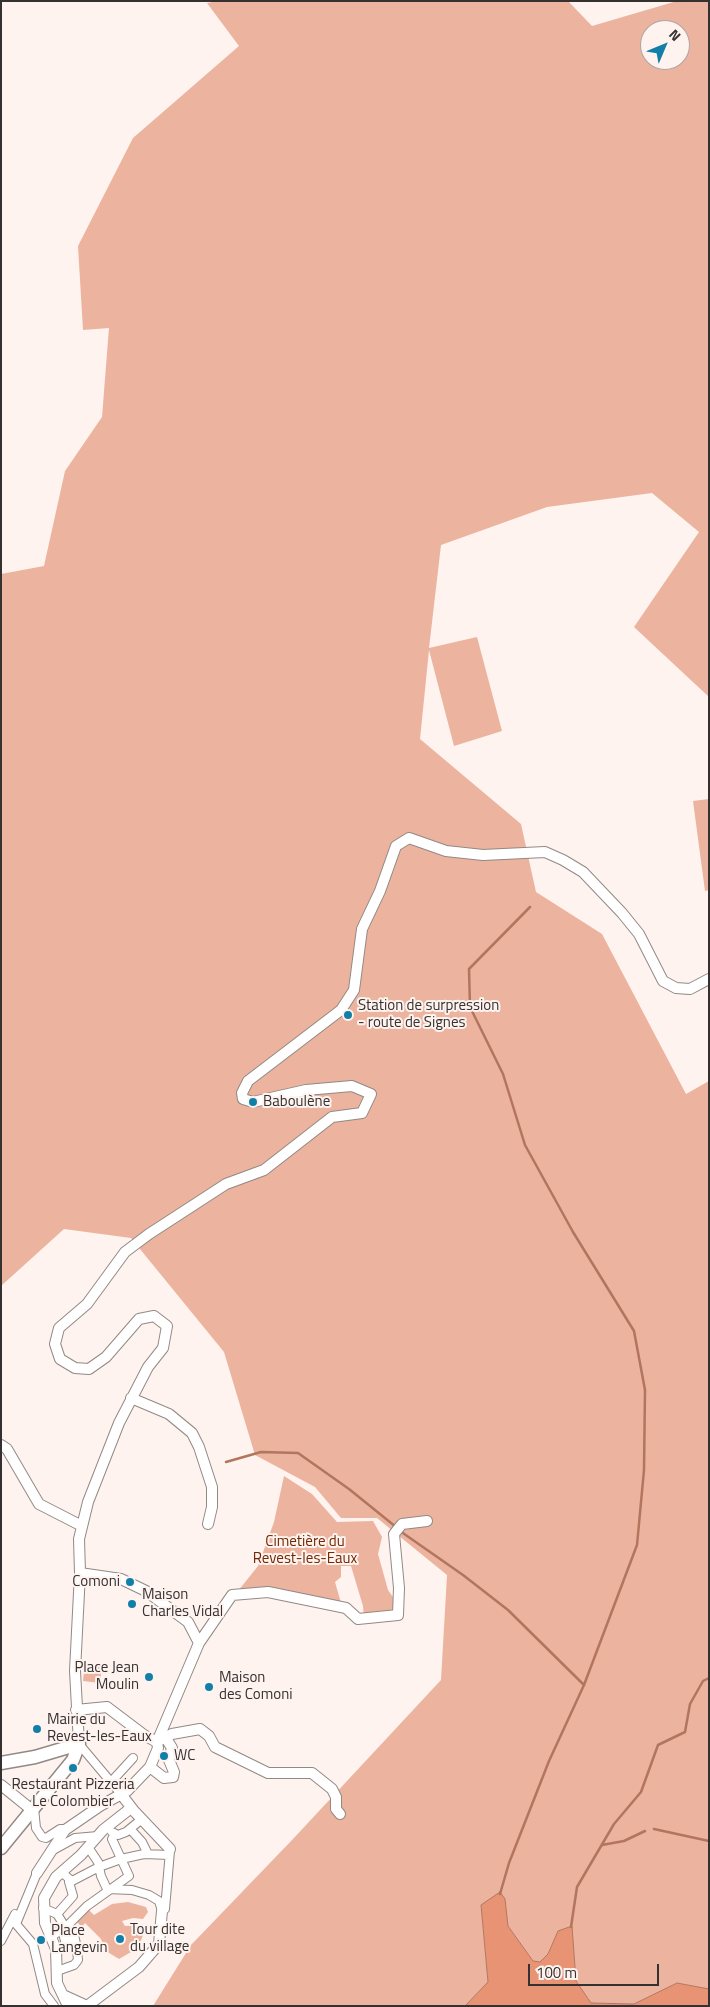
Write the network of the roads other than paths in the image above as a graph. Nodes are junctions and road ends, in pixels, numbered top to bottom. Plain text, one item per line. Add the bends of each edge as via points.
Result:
1 (709, 979) edge
2 (131, 1398) junction
3 (1, 1445) edge
4 (427, 1521) dead end
5 (208, 1524) dead end
6 (82, 1526) junction
7 (80, 1573) junction
8 (199, 1643) junction
9 (76, 1710) junction
10 (160, 1740) junction
11 (84, 1749) junction
12 (133, 1758) dead end
13 (1, 1763) edge
14 (150, 1767) junction
15 (111, 1782) junction
16 (1, 1785) edge
17 (121, 1794) junction
18 (131, 1808) junction
19 (33, 1809) junction
20 (340, 1814) dead end
21 (142, 1819) junction
22 (66, 1829) junction
23 (131, 1830) junction
24 (100, 1833) junction
25 (115, 1834) junction
26 (4, 1842) edge
27 (88, 1847) junction
28 (49, 1851) junction
29 (170, 1852) junction
30 (151, 1854) junction
31 (121, 1859) junction
32 (99, 1867) junction
33 (61, 1872) junction
34 (37, 1873) joint
35 (69, 1882) junction
36 (29, 1890) junction
37 (107, 1890) junction
38 (45, 1896) junction
39 (26, 1902) junction
40 (43, 1908) junction
41 (162, 1911) joint
42 (58, 1914) junction
43 (161, 1926) junction
44 (62, 1928) junction
45 (51, 1937) junction
46 (1, 1941) edge
47 (57, 1971) junction
48 (63, 1995) junction
49 (54, 2006) edge
50 (68, 2006) edge

1 - 2 street via 690,989 676,988 663,981 639,934 622,913 584,872 545,852 483,855 446,851 409,838 399,842 362,929 354,990 341,1010 248,1081 242,1093 243,1098 252,1102 306,1090 352,1086 371,1094 362,1113 332,1117 264,1170 226,1184 125,1252 87,1304 59,1328 55,1344 60,1358 75,1368 89,1369 106,1357 139,1319 154,1316 167,1326 163,1348
2 - 5 street via 170,1414 192,1433 212,1487
2 - 6 street via 88,1502
3 - 6 street via 7,1449 39,1504
4 - 8 street via 402,1524 395,1534 398,1614 358,1619 346,1608 268,1592 232,1595
6 - 7 street
7 - 8 street via 121,1579 146,1590 188,1622
7 - 9 street via 76,1624
8 - 10 street
9 - 10 street via 107,1707 144,1735
9 - 11 street
10 - 14 street
10 - 14 street via 167,1740 172,1748 169,1760 173,1777 164,1778
10 - 20 street via 172,1734 200,1729 209,1736 215,1748 268,1773 312,1773 332,1789
11 - 13 street
11 - 15 street
11 - 19 street
12 - 15 street
14 - 17 street
15 - 17 street
16 - 19 street
17 - 18 street
17 - 22 street
18 - 21 street
18 - 24 street
19 - 22 street via 36,1828 42,1837
19 - 26 street
21 - 23 street
21 - 29 street
22 - 28 street
23 - 25 street
23 - 30 street
24 - 25 street
24 - 27 street
24 - 28 street via 76,1838
25 - 31 street via 112,1839
27 - 32 street
27 - 33 street
28 - 34 street
29 - 30 street
29 - 43 street via 165,1918
30 - 31 street
31 - 32 street
31 - 37 street via 129,1876
32 - 35 street
32 - 37 street
33 - 35 street
33 - 38 street
34 - 36 street
35 - 42 street via 73,1896
36 - 38 street
36 - 39 street
37 - 41 street via 132,1890 150,1895 159,1901
37 - 44 street
38 - 40 street
39 - 46 street
39 - 49 street via 16,1926 32,1944 45,1994
40 - 42 street
40 - 45 street
41 - 43 street
42 - 44 street
43 - 48 street via 159,1944 154,1953 96,2000 85,2006
44 - 45 street
44 - 47 street via 65,1941 75,1939 78,1960
45 - 47 street via 56,1949
47 - 48 street via 57,1983
48 - 50 street

